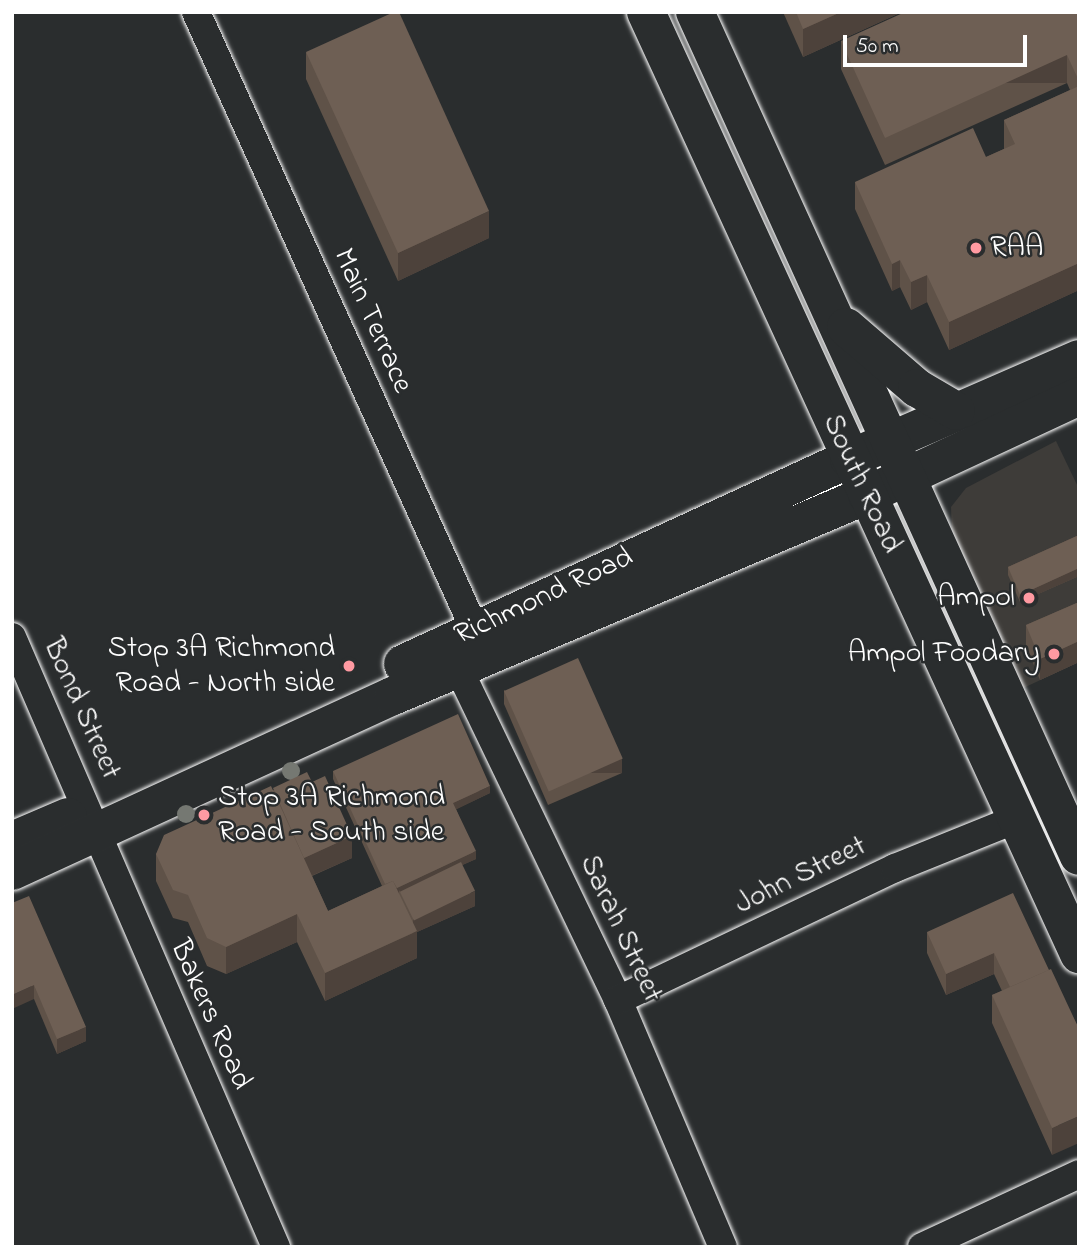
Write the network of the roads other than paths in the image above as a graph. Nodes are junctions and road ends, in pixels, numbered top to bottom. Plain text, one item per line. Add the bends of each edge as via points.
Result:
1 (196, 12) edge
2 (646, 12) edge
3 (695, 12) edge
4 (837, 319) junction
5 (1079, 359) edge
6 (1079, 396) edge
7 (956, 411) junction
8 (891, 438) junction
9 (849, 459) junction
10 (907, 474) junction
11 (867, 495) junction
12 (12, 637) edge
13 (467, 650) junction
14 (1016, 819) junction
15 (90, 820) junction
16 (12, 841) edge
17 (1079, 856) edge
18 (12, 871) edge
19 (1079, 954) edge
20 (618, 1000) junction
21 (1079, 1174) edge
22 (276, 1247) edge
23 (723, 1247) edge
24 (922, 1247) edge

1 - 13 street, Main Terrace
2 - 9 main road, South Road
3 - 4 main road, South Road
4 - 7 main road via 917,388
4 - 8 main road, South Road
5 - 7 main road, Richmond Road
6 - 10 main road, Richmond Road
7 - 8 main road, Richmond Road
8 - 9 main road, Richmond Road
8 - 10 main road, South Road
9 - 11 main road, South Road
9 - 13 main road, Richmond Road
10 - 11 main road, Richmond Road
10 - 17 main road, South Road
11 - 13 main road, Richmond Road
11 - 14 main road, South Road
12 - 15 street, Bond Street
13 - 15 main road, Richmond Road
13 - 20 street, Sarah Street
14 - 19 main road, South Road
14 - 20 street, John Street via 895,868
15 - 16 main road, Richmond Road
15 - 18 main road, Richmond Road
15 - 22 street, Bakers Road
20 - 23 street, Sarah Street
21 - 24 street

